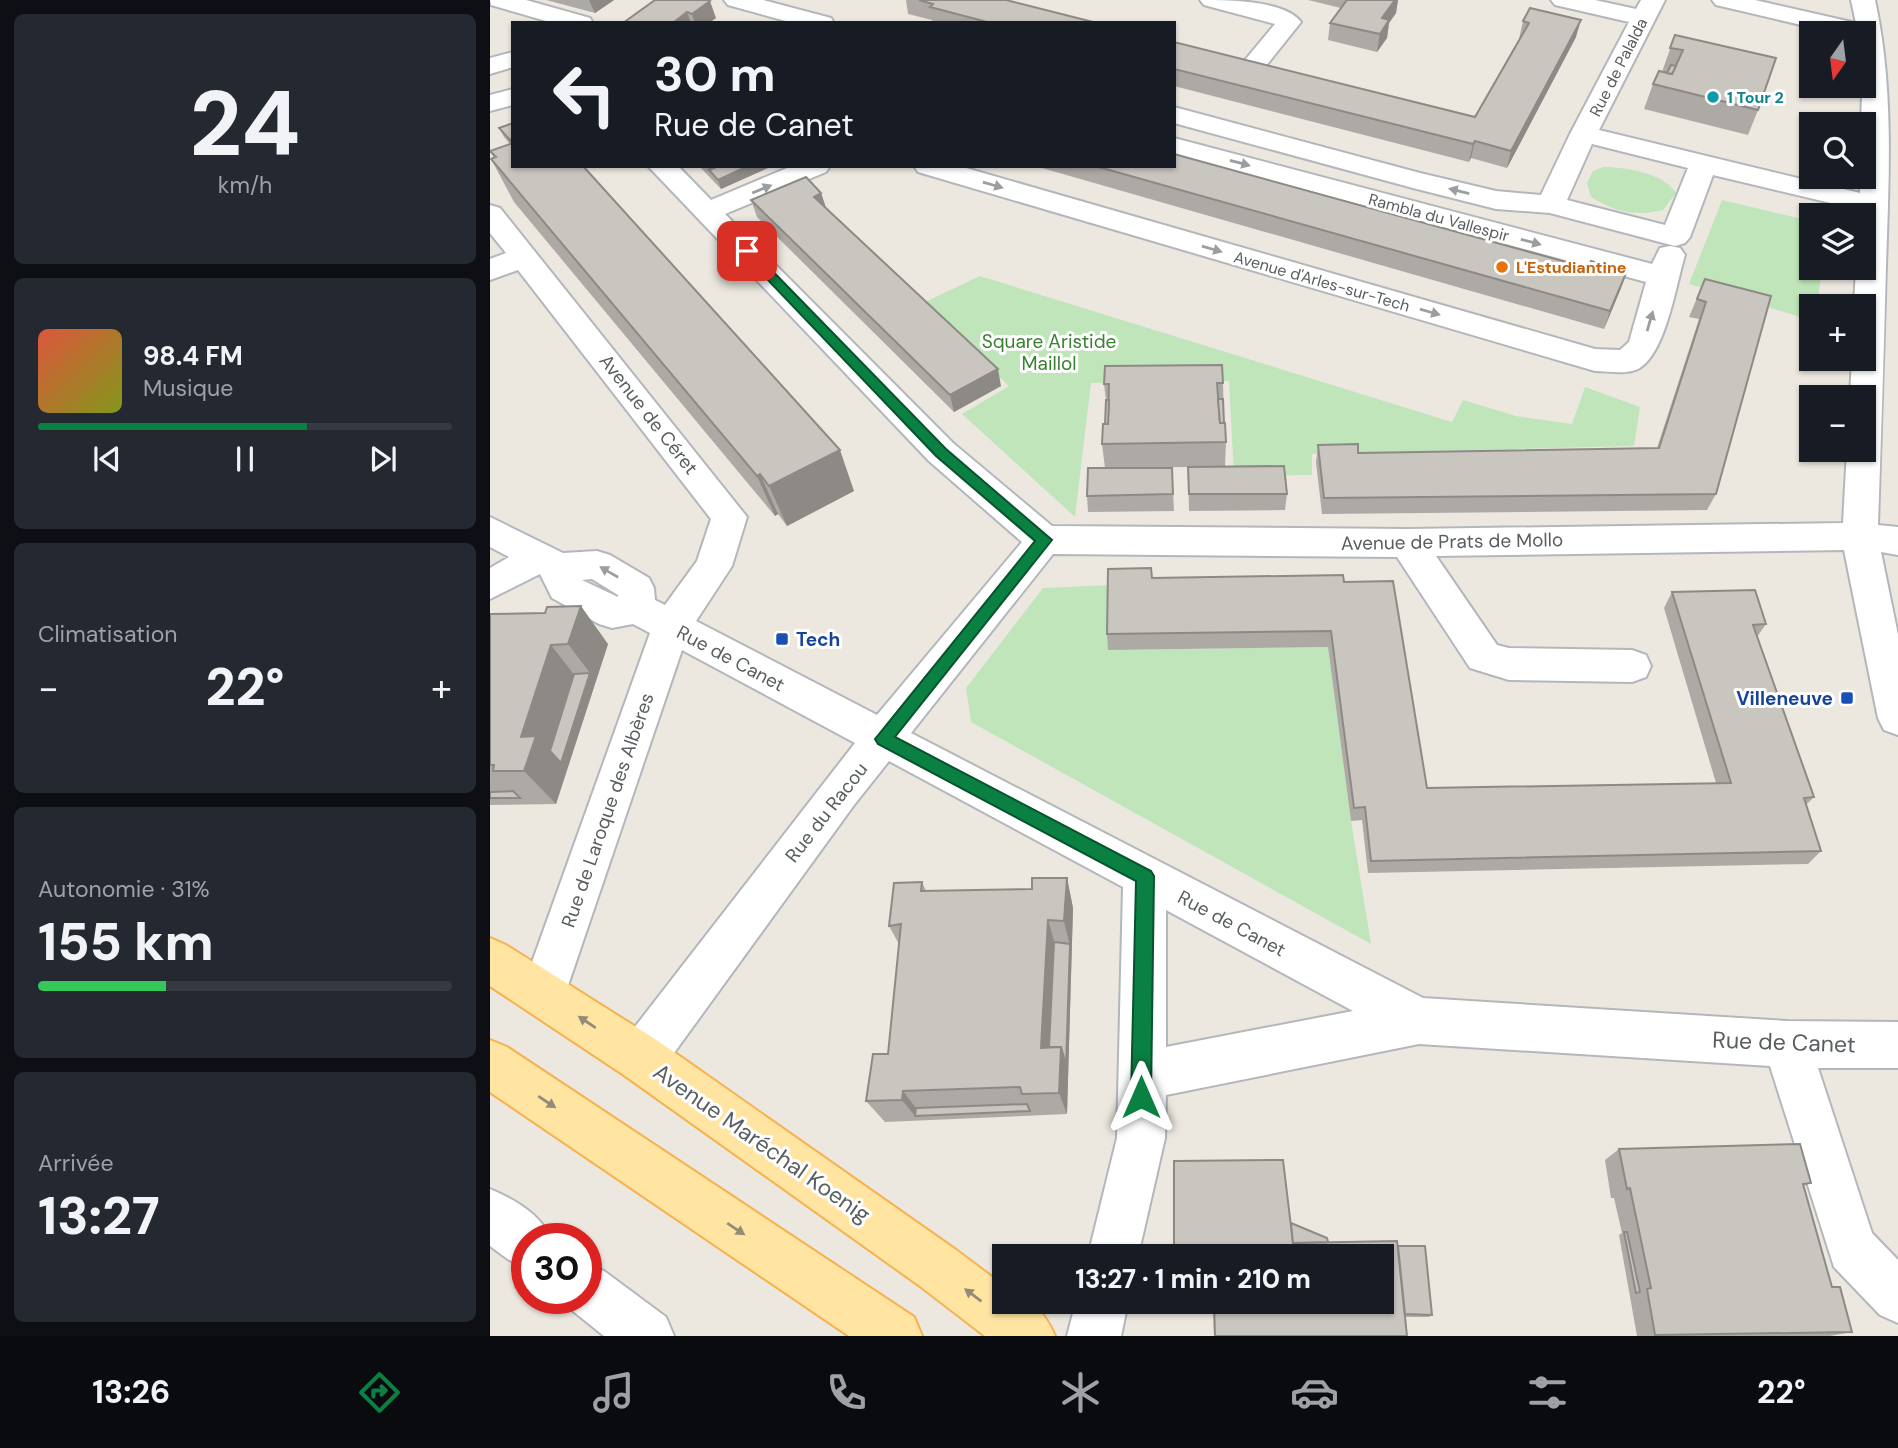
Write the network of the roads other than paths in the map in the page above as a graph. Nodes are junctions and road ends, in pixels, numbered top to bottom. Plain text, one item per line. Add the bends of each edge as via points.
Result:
1 (499, 0) edge
2 (736, 0) edge
3 (818, 0) edge
4 (1212, 0) edge
5 (1563, 0) edge
6 (1724, 0) edge
7 (1863, 0) edge
8 (1648, 9) edge
9 (795, 20) edge
10 (574, 21) edge
11 (1814, 21) edge
12 (1867, 21) edge
13 (1876, 55) edge
14 (511, 60) edge
15 (490, 66) edge
16 (1278, 72) edge
17 (1887, 94) edge
18 (511, 98) edge
19 (1226, 99) edge
20 (490, 103) edge
21 (1176, 116) edge
22 (1208, 124) junction
23 (1583, 134) junction
24 (1178, 155) edge
25 (1703, 164) junction
26 (664, 168) edge
27 (811, 168) edge
28 (935, 168) edge
29 (1150, 199) edge
30 (1866, 203) edge
31 (1874, 203) edge
32 (1551, 204) junction
33 (708, 211) junction
34 (490, 214) edge
35 (1130, 225) junction
36 (1675, 237) junction
37 (524, 257) junction
38 (490, 270) edge
39 (1663, 277) junction
40 (1871, 280) edge
41 (490, 531) edge
42 (1860, 536) junction
43 (1044, 540) junction
44 (1898, 541) edge
45 (1407, 543) junction
46 (550, 562) junction
47 (490, 585) edge
48 (654, 617) junction
49 (1632, 666) dead end
50 (1898, 718) edge
51 (884, 739) junction
52 (1145, 876) junction
53 (490, 960) edge
54 (544, 993) junction
55 (1419, 1021) junction
56 (1787, 1044) junction
57 (1898, 1045) edge
58 (641, 1058) junction
59 (490, 1064) edge
60 (1141, 1076) junction
61 (490, 1214) edge
62 (511, 1230) edge
63 (1116, 1244) edge
64 (1898, 1297) edge
65 (602, 1301) edge
66 (1099, 1314) edge
67 (647, 1336) edge
68 (895, 1336) edge
69 (1028, 1336) edge
70 (1094, 1336) edge

1 - 10 street
2 - 9 street
3 - 9 street
4 - 16 street via 1289,22 1241,67
5 - 8 street
6 - 11 street
7 - 12 street
8 - 23 street, Rue de Palalda
13 - 17 street
14 - 15 street
17 - 31 street
18 - 20 street
19 - 22 street
21 - 22 street, Rambla du Vallespir
22 - 24 street
32 -> 22 street, Rambla du Vallespir via 1496,200
23 - 25 street
23 - 32 street, Rue de Palalda
24 -> 39 street, Rambla du Vallespir
25 - 30 street
25 - 36 street
26 - 33 street
33 -> 27 street
28 -> 35 street, Avenue d'Arles-sur-Tech
29 - 35 street
32 - 36 street, Rambla du Vallespir
33 - 43 street via 941,452
34 - 37 street, Avenue de Céret
35 -> 39 street, Avenue d'Arles-sur-Tech via 1595,360 1628,361 1643,347
36 - 39 street
37 - 38 street
37 - 48 street, Avenue de Céret via 729,517 714,566
40 - 42 street
41 - 46 street
42 - 44 street, Avenue de Prats de Mollo
42 - 45 street, Avenue de Prats de Mollo
42 - 50 street
43 - 45 street, Avenue de Prats de Mollo
43 - 51 street, Rue du Racou
45 - 49 street via 1484,657 1509,664
46 - 47 street
46 - 48 street, Rue de Canet via 565,588 587,602 612,613
48 - 51 street, Rue de Canet
48 - 54 street, Rue de Laroque des Albères
51 - 52 street, Rue de Canet
51 - 58 street, Rue du Racou via 839,792
52 - 55 street, Rue de Canet
52 - 60 street
53 - 54 main road, Avenue Maréchal Koenig
58 -> 54 main road, Avenue Maréchal Koenig
55 - 56 street, Rue de Canet
55 - 60 street, Rue de Canet
56 - 57 street, Rue de Canet
56 - 64 street via 1852,1249
69 -> 58 main road, Avenue Maréchal Koenig
59 -> 68 main road
60 - 63 street via 1141,1139
61 - 62 street
65 - 67 street
66 - 70 street

